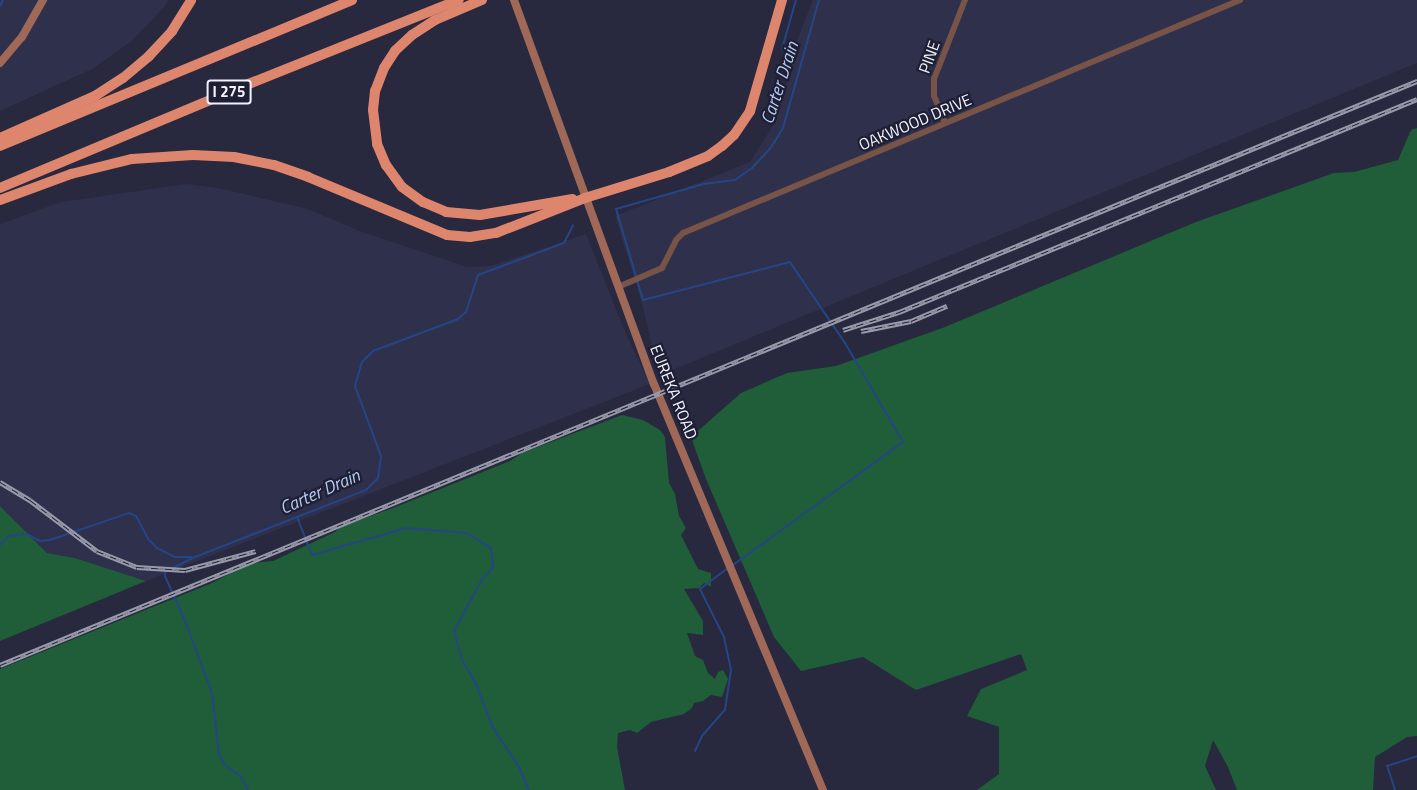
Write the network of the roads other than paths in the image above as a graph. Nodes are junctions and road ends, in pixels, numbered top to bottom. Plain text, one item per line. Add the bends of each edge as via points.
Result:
1 (43, 0) edge
2 (191, 0) edge
3 (352, 0) edge
4 (459, 0) edge
5 (482, 0) edge
6 (782, 0) edge
7 (965, 0) edge
8 (1240, 0) edge
9 (515, 3) edge
10 (0, 63) edge
11 (945, 123) junction
12 (0, 138) edge
13 (0, 146) edge
14 (0, 188) edge
15 (585, 198) junction
16 (0, 200) edge
17 (618, 287) junction
18 (823, 790) edge

1 - 10 street via 22,37
2 - 12 highway via 172,31 123,78 95,96
3 - 13 highway, I 275
4 - 14 highway, I 275
5 - 15 highway via 435,20 412,35 384,68 373,110 377,144 386,165 402,187 446,212 480,215
6 - 15 highway via 757,93 734,135 708,156
7 - 11 street, PINE via 934,79 934,96
8 - 11 street, OAKWOOD DRIVE
9 - 15 street, EUREKA ROAD
11 - 17 street, OAKWOOD DRIVE via 683,233 662,268
15 - 16 highway via 496,233 459,237 274,165 234,157 193,155 99,165
15 - 17 street, EUREKA ROAD
17 - 18 street, EUREKA ROAD

